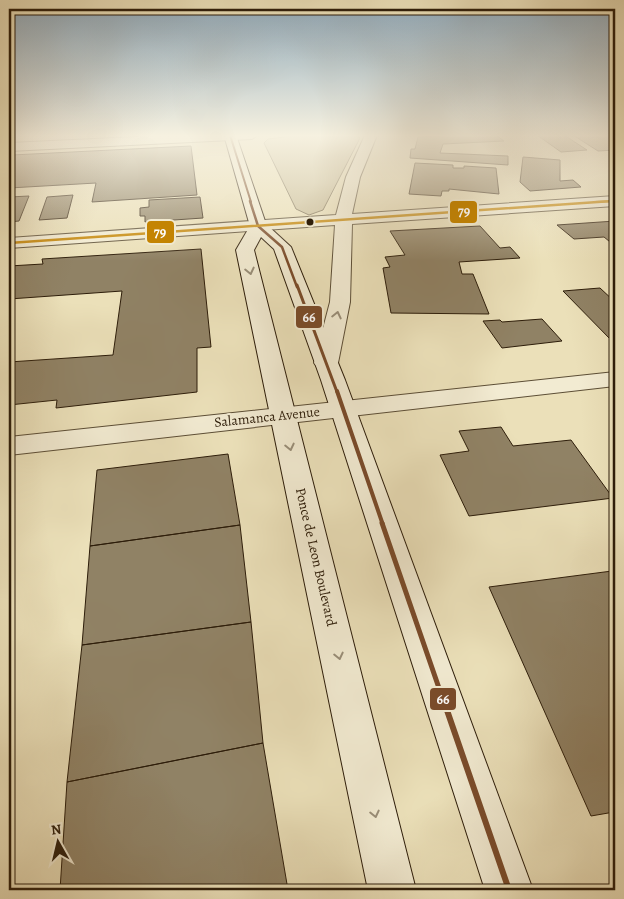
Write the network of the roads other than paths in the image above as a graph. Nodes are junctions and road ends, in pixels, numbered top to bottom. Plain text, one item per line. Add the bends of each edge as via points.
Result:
1 (243, 177) edge
2 (353, 177) edge
3 (615, 201) edge
4 (342, 221) junction
5 (258, 226) junction
6 (9, 243) edge
7 (326, 363) junction
8 (615, 379) edge
9 (342, 409) junction
10 (283, 415) junction
11 (9, 446) edge
12 (392, 890) edge
13 (509, 890) edge

1 - 5 street
2 - 4 street
3 - 4 street
4 - 5 street
7 -> 4 street via 340,302
5 - 6 street
5 - 7 street via 282,247
5 -> 10 street, Ponce de Leon Boulevard via 246,250
7 - 9 street
8 - 9 street, Salamanca Avenue
9 - 10 street, Salamanca Avenue
9 - 13 street
10 - 11 street, Salamanca Avenue
10 -> 12 street, Ponce de Leon Boulevard

